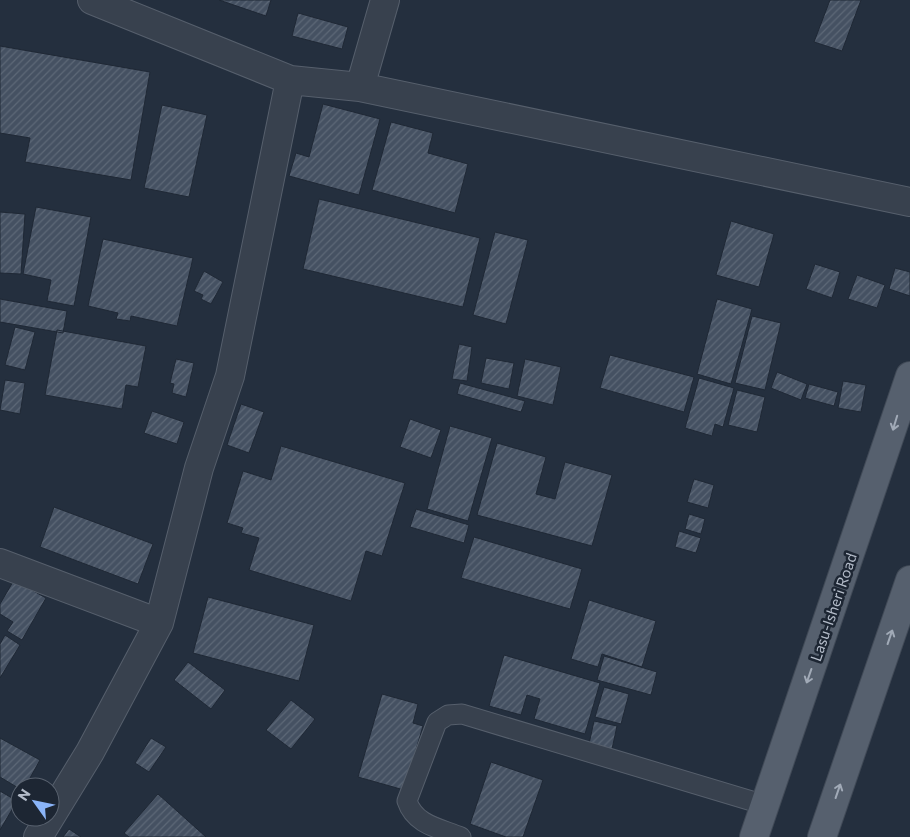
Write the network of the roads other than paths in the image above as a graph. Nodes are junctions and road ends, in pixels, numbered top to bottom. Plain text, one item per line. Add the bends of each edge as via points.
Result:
1 (92, 0) edge
2 (385, 0) edge
3 (290, 80) junction
4 (360, 87) junction
5 (910, 202) edge
6 (910, 376) edge
7 (0, 563) edge
8 (910, 580) edge
9 (159, 623) junction
10 (765, 804) junction
11 (38, 837) edge
12 (461, 837) edge
13 (754, 837) edge
14 (822, 837) edge

1 - 3 street
2 - 4 street
3 - 4 street
3 - 9 street via 230,376 199,468
4 - 5 street
6 -> 10 main road, Lasu-Isheri Road
7 - 9 street
14 -> 8 main road
9 - 11 street via 90,752
10 - 12 lane via 462,714 448,715 437,722 407,801 411,814 422,822
10 - 13 main road, Lasu-Isheri Road

